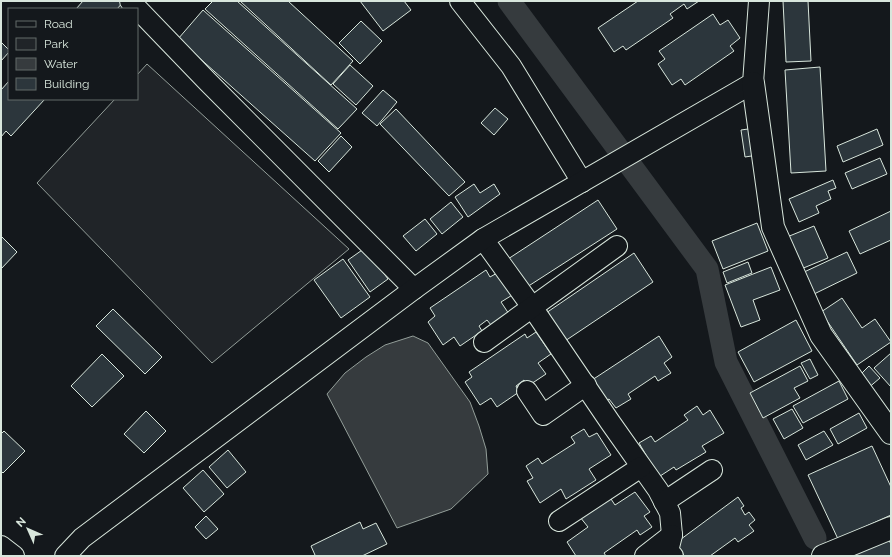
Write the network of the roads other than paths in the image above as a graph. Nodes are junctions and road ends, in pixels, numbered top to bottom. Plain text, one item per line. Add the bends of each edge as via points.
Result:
1 (460, 1) edge
2 (759, 1) edge
3 (138, 9) edge
4 (753, 83) junction
5 (582, 182) junction
6 (483, 239) junction
7 (617, 246) dead end
8 (414, 289) junction
9 (532, 307) junction
10 (484, 342) dead end
11 (586, 385) junction
12 (527, 391) dead end
13 (891, 432) edge
14 (641, 467) junction
15 (712, 470) dead end
16 (664, 502) junction
17 (559, 521) dead end
18 (891, 528) edge
19 (672, 535) junction
20 (1, 546) edge
21 (14, 556) edge
22 (65, 556) edge
23 (645, 556) edge
24 (673, 556) edge
25 (823, 556) edge

1 - 5 street via 511,66
2 - 4 street
3 - 8 street
4 - 5 street
4 - 13 street via 773,227 821,335
5 - 6 street
6 - 8 street
6 - 9 street
7 - 9 street
8 - 22 street via 82,538
9 - 10 street
9 - 11 street
11 - 12 street via 542,414
11 - 14 street
14 - 16 street
14 - 17 street
15 - 16 street
16 - 19 street via 670,513
18 - 25 street
19 - 23 street
19 - 24 street via 668,551
20 - 21 street

